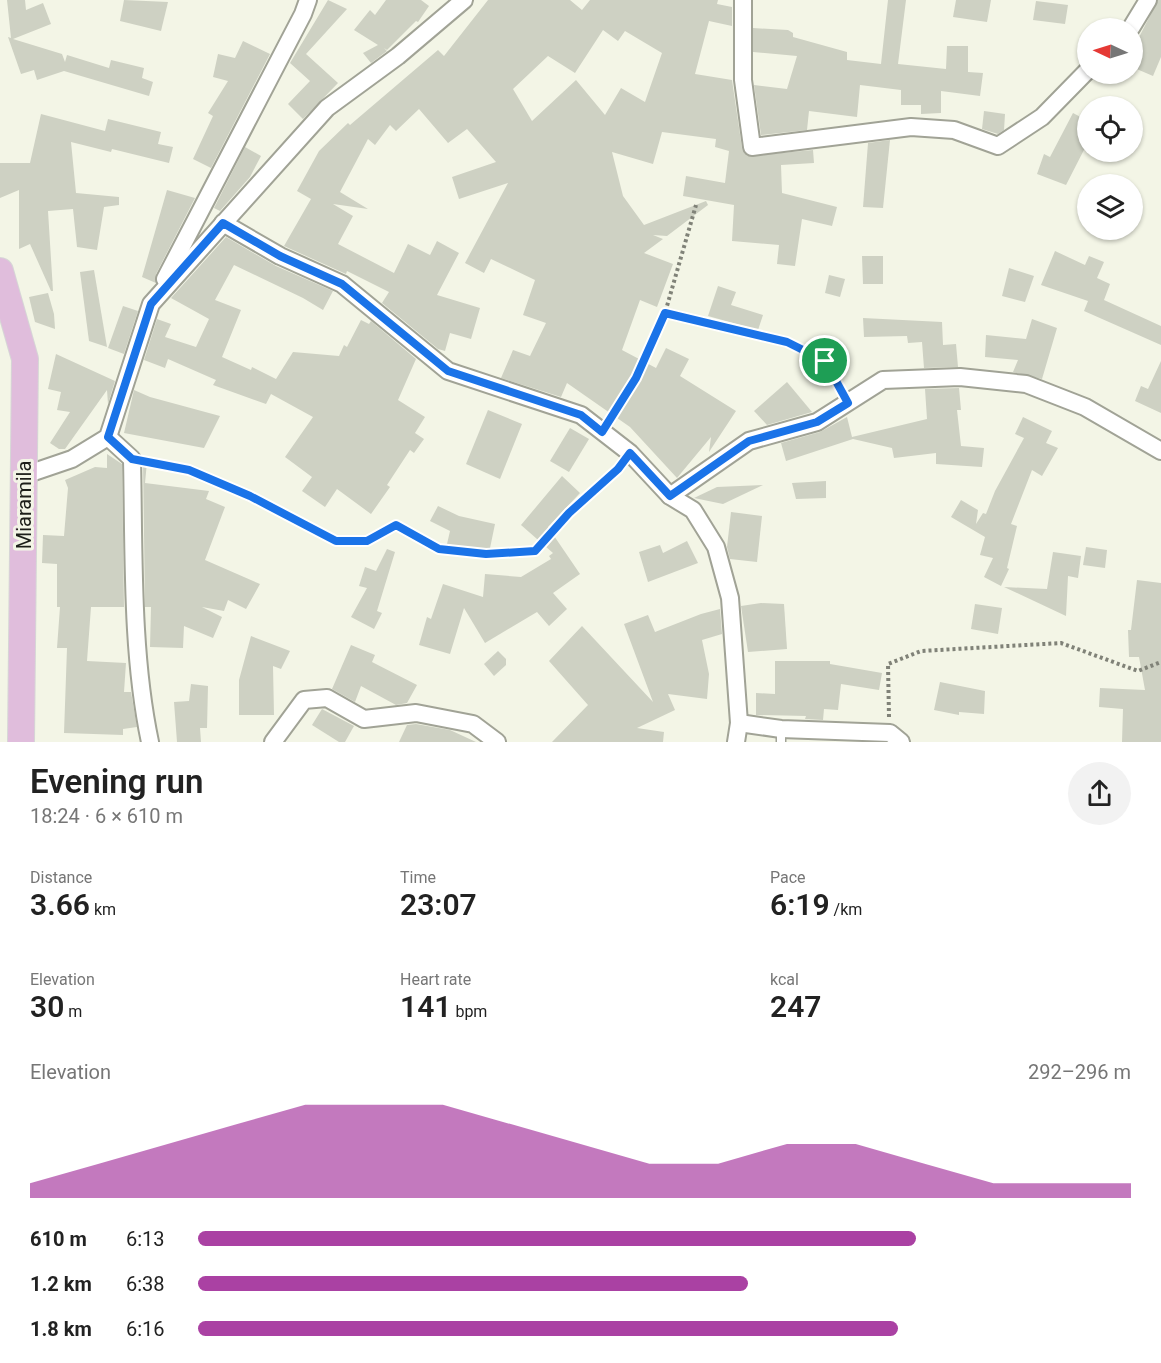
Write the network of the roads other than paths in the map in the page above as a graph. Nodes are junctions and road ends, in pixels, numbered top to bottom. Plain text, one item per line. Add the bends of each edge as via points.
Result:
1 (308, 0) edge
2 (464, 0) edge
3 (743, 0) edge
4 (1148, 0) edge
5 (1137, 18) edge
6 (1077, 81) edge
7 (223, 223) junction
8 (0, 271) edge
9 (151, 304) junction
10 (108, 437) junction
11 (1161, 451) edge
12 (25, 475) junction
13 (670, 496) junction
14 (739, 723) junction
15 (781, 736) edge
16 (896, 737) edge
17 (21, 742) edge
18 (150, 742) edge
19 (273, 742) edge
20 (497, 742) edge
21 (736, 742) edge

1 - 9 street
2 - 7 street via 398,56 327,108
3 - 6 street via 743,80 752,147 911,127 954,130 998,146 1042,117
4 - 5 street
7 - 9 street
7 - 13 street via 280,256 342,284 448,371 581,415 630,453
8 - 12 main road, Miaramila via 25,359
9 - 10 street
10 - 12 street via 72,459
10 - 18 street via 132,459 135,586 144,712
11 - 13 street via 1085,407 1026,384 960,377 883,380 817,422 749,441
12 - 17 main road, Miaramila
13 - 14 street via 693,510 716,547 730,598
14 - 15 street
14 - 21 street
15 - 16 street
19 - 20 street via 304,700 327,698 364,719 416,713 473,724

